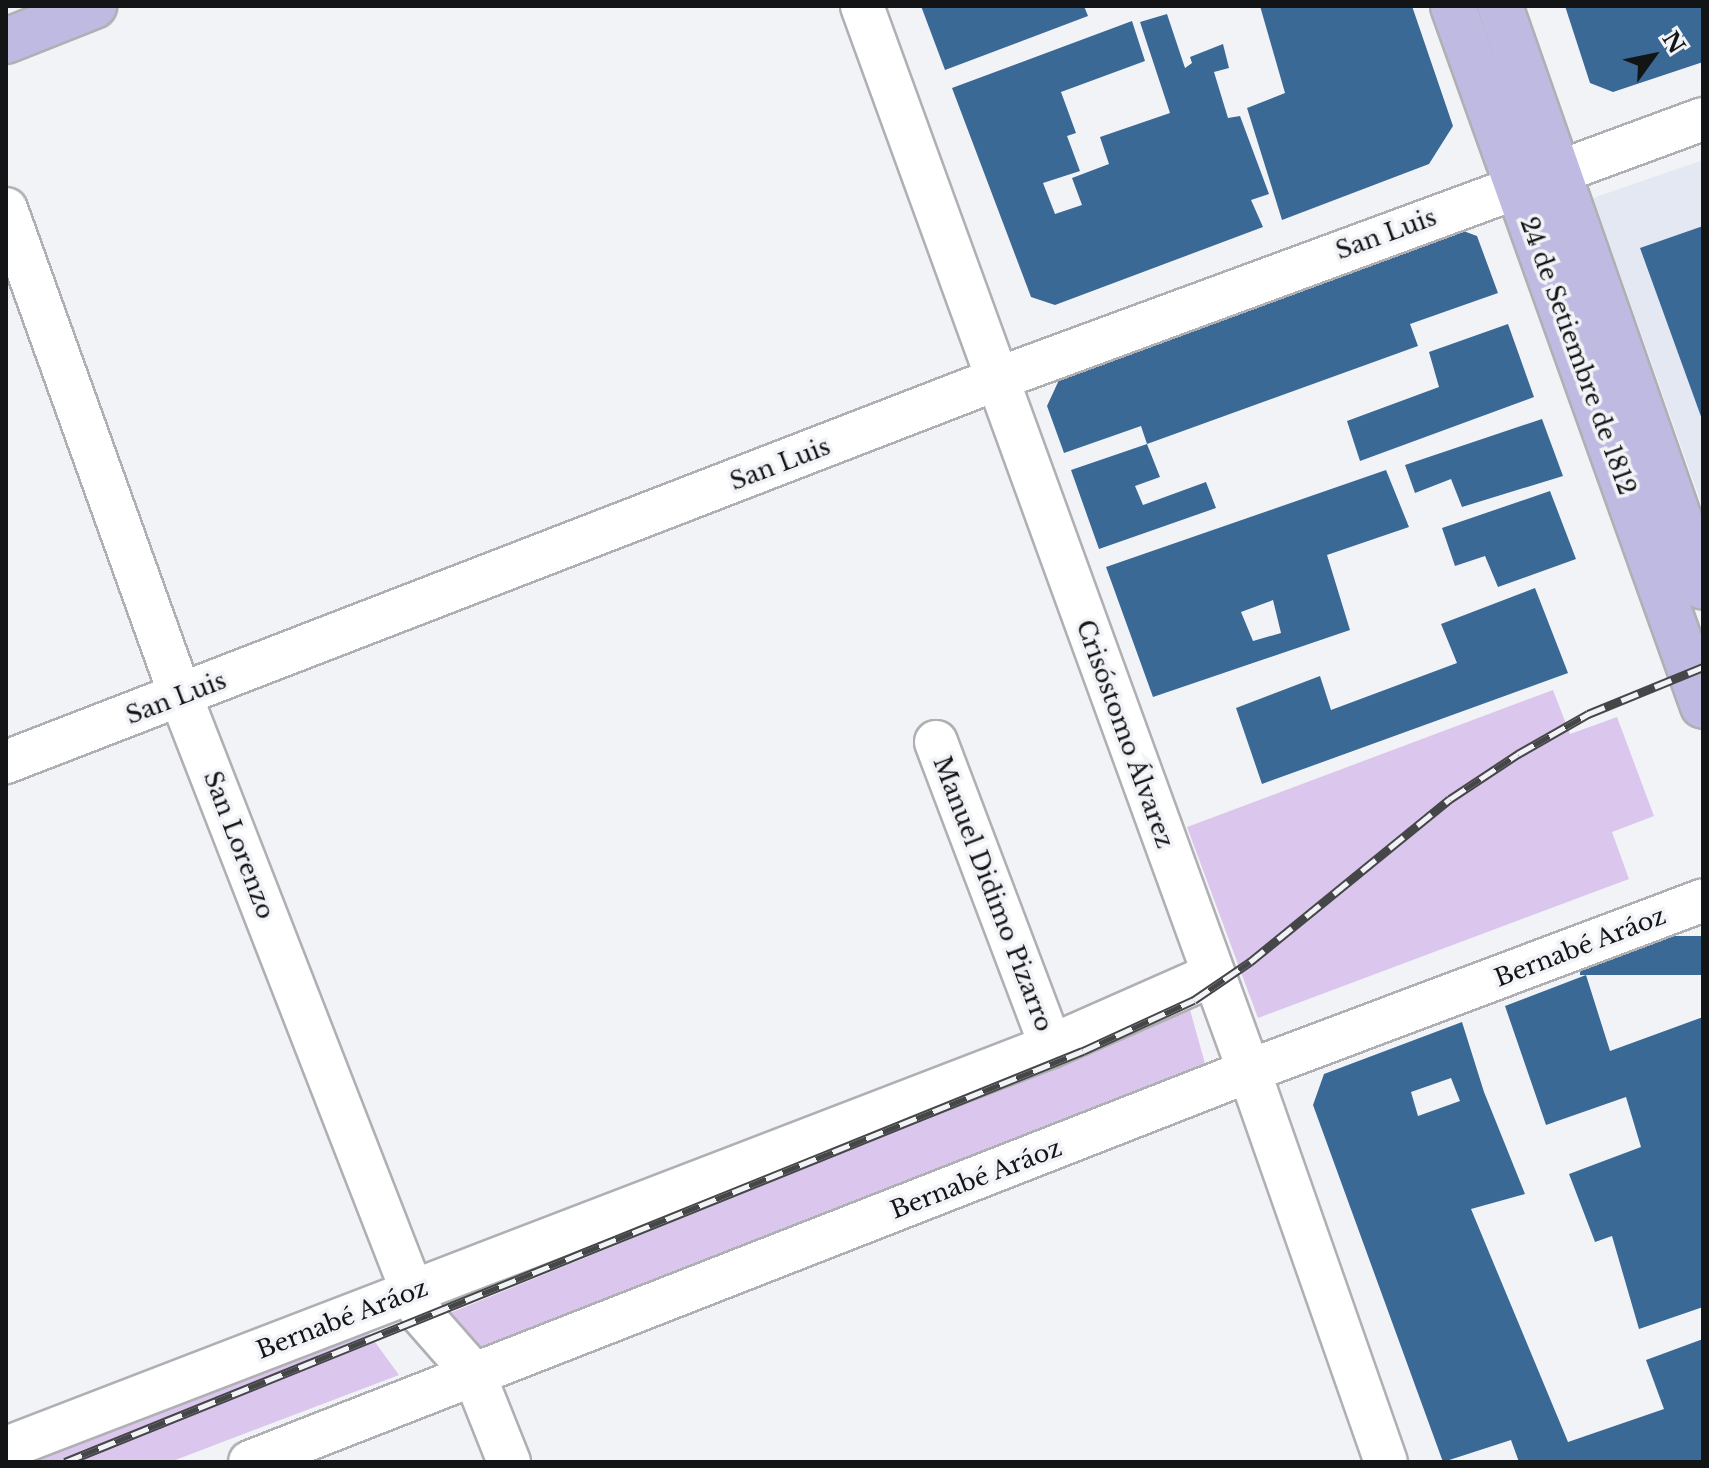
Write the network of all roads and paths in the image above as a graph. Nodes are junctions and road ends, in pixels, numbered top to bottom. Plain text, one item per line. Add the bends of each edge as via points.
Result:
1 (94, 6) edge
2 (862, 6) edge
3 (1453, 6) edge
4 (1500, 6) edge
5 (6, 41) edge
6 (1703, 119) edge
7 (1536, 178) junction
8 (6, 209) edge
9 (997, 379) junction
10 (1703, 587) edge
11 (181, 697) junction
12 (1703, 706) edge
13 (936, 742) dead end
14 (6, 762) edge
15 (1703, 900) edge
16 (1212, 975) junction
17 (1051, 1046) junction
18 (1249, 1071) junction
19 (412, 1291) junction
20 (474, 1374) junction
21 (6, 1448) edge
22 (250, 1462) edge
23 (509, 1462) edge
24 (1386, 1462) edge

1 - 5 main road
2 - 9 street, Crisóstomo Álvarez
3 - 7 main road, 24 de Setiembre de 1812
4 - 7 main road, 24 de Setiembre de 1812
6 - 7 street, San Luis
7 - 9 street, San Luis
7 - 10 main road, 24 de Setiembre de 1812
7 - 12 main road, 24 de Setiembre de 1812
8 - 11 street, San Lorenzo
9 - 11 street, San Luis
9 - 16 street, Crisóstomo Álvarez
11 - 14 street, San Luis
11 - 19 street, San Lorenzo
13 - 17 street, Manuel Didimo Pizarro
15 - 18 street, Bernabé Aráoz
16 - 17 street, Bernabé Aráoz
16 - 18 street, Crisóstomo Álvarez
17 - 19 street, Bernabé Aráoz
18 - 20 street, Bernabé Aráoz
18 - 24 street, Crisóstomo Álvarez
19 - 20 street, San Lorenzo via 423,1316
19 - 21 street, Bernabé Aráoz
20 - 22 street, Bernabé Aráoz
20 - 23 street, San Lorenzo

